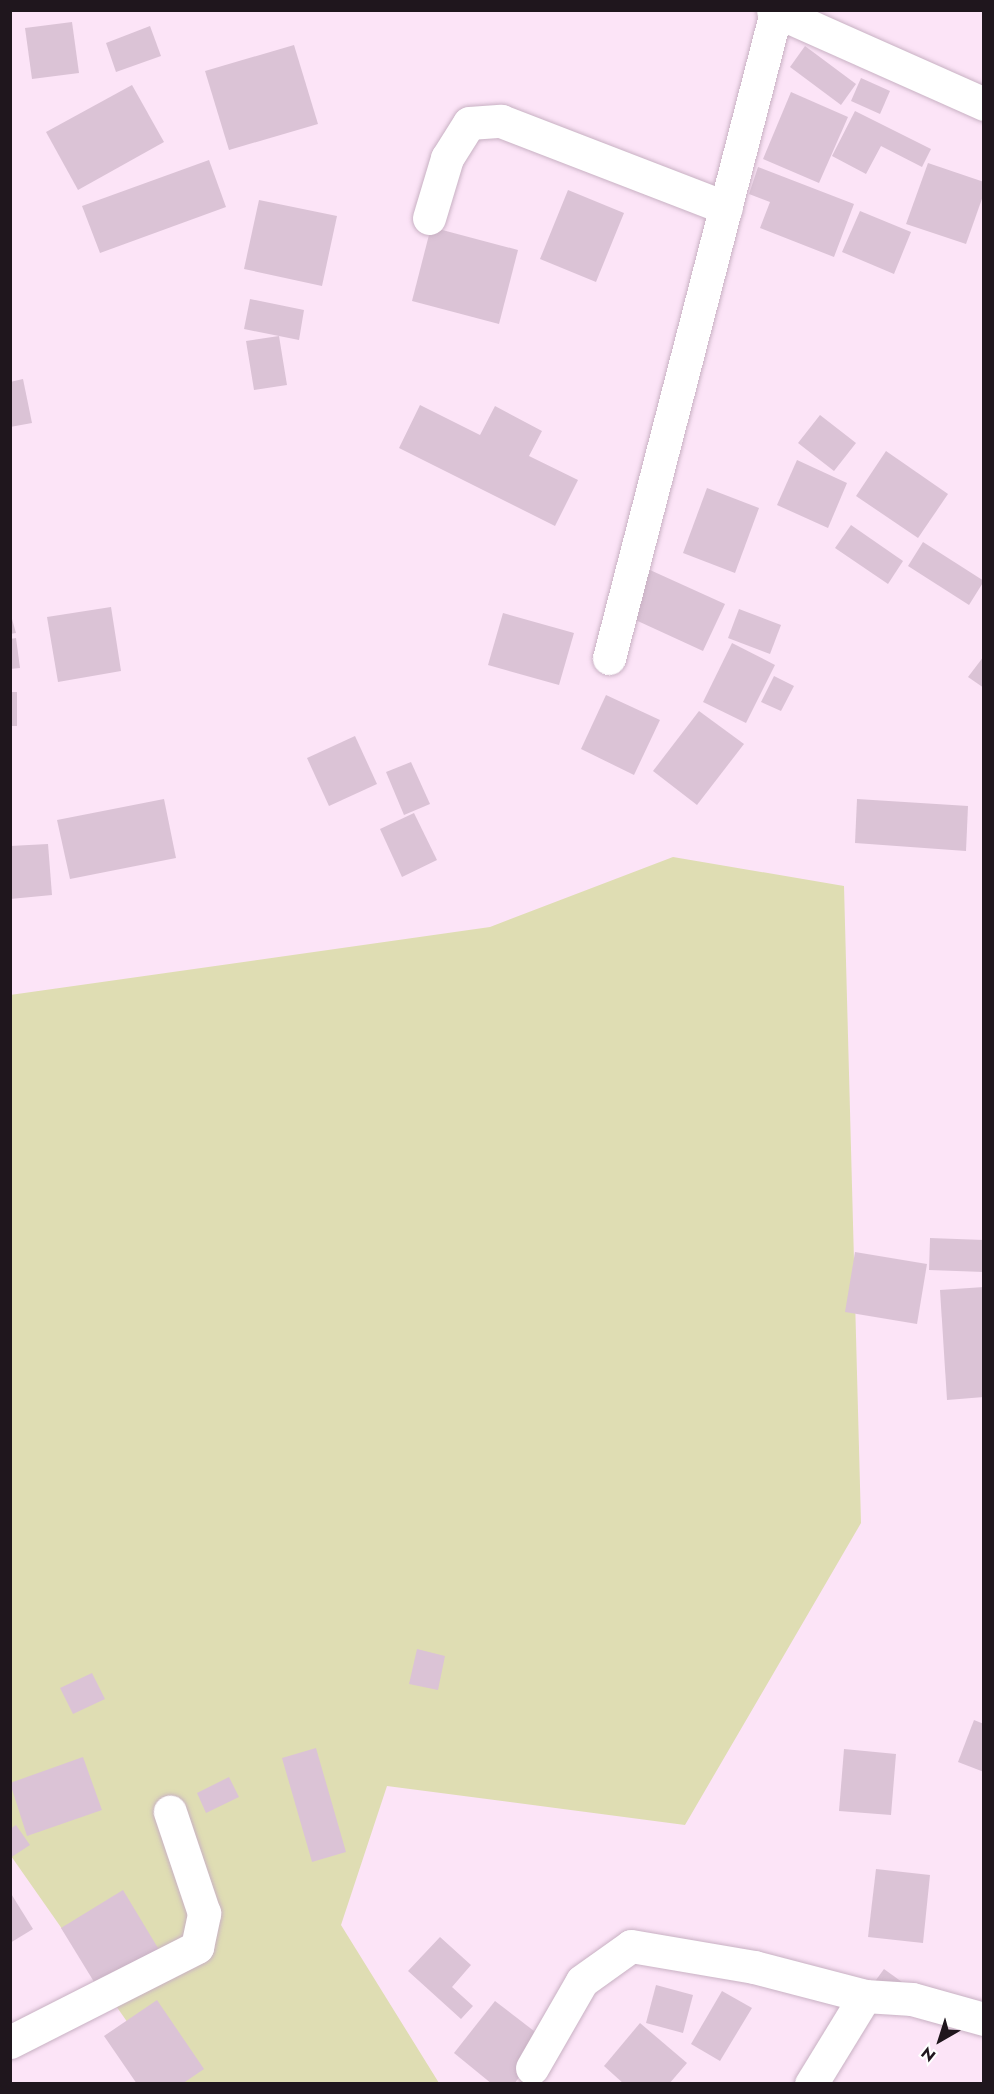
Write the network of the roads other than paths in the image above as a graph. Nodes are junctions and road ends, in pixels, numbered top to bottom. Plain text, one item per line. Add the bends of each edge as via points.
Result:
1 (774, 11) edge
2 (984, 104) edge
3 (726, 208) junction
4 (429, 218) dead end
5 (609, 658) dead end
6 (170, 1812) dead end
7 (865, 1996) junction
8 (984, 2019) edge
9 (10, 2042) edge
10 (532, 2068) dead end
11 (811, 2084) edge

1 - 2 street
1 - 3 street
3 - 4 street via 501,121 469,123 447,158
3 - 5 street
6 - 9 street via 204,1913 197,1947
7 - 8 street via 912,1999
7 - 10 street via 754,1967 631,1946 582,1981
7 - 11 street

